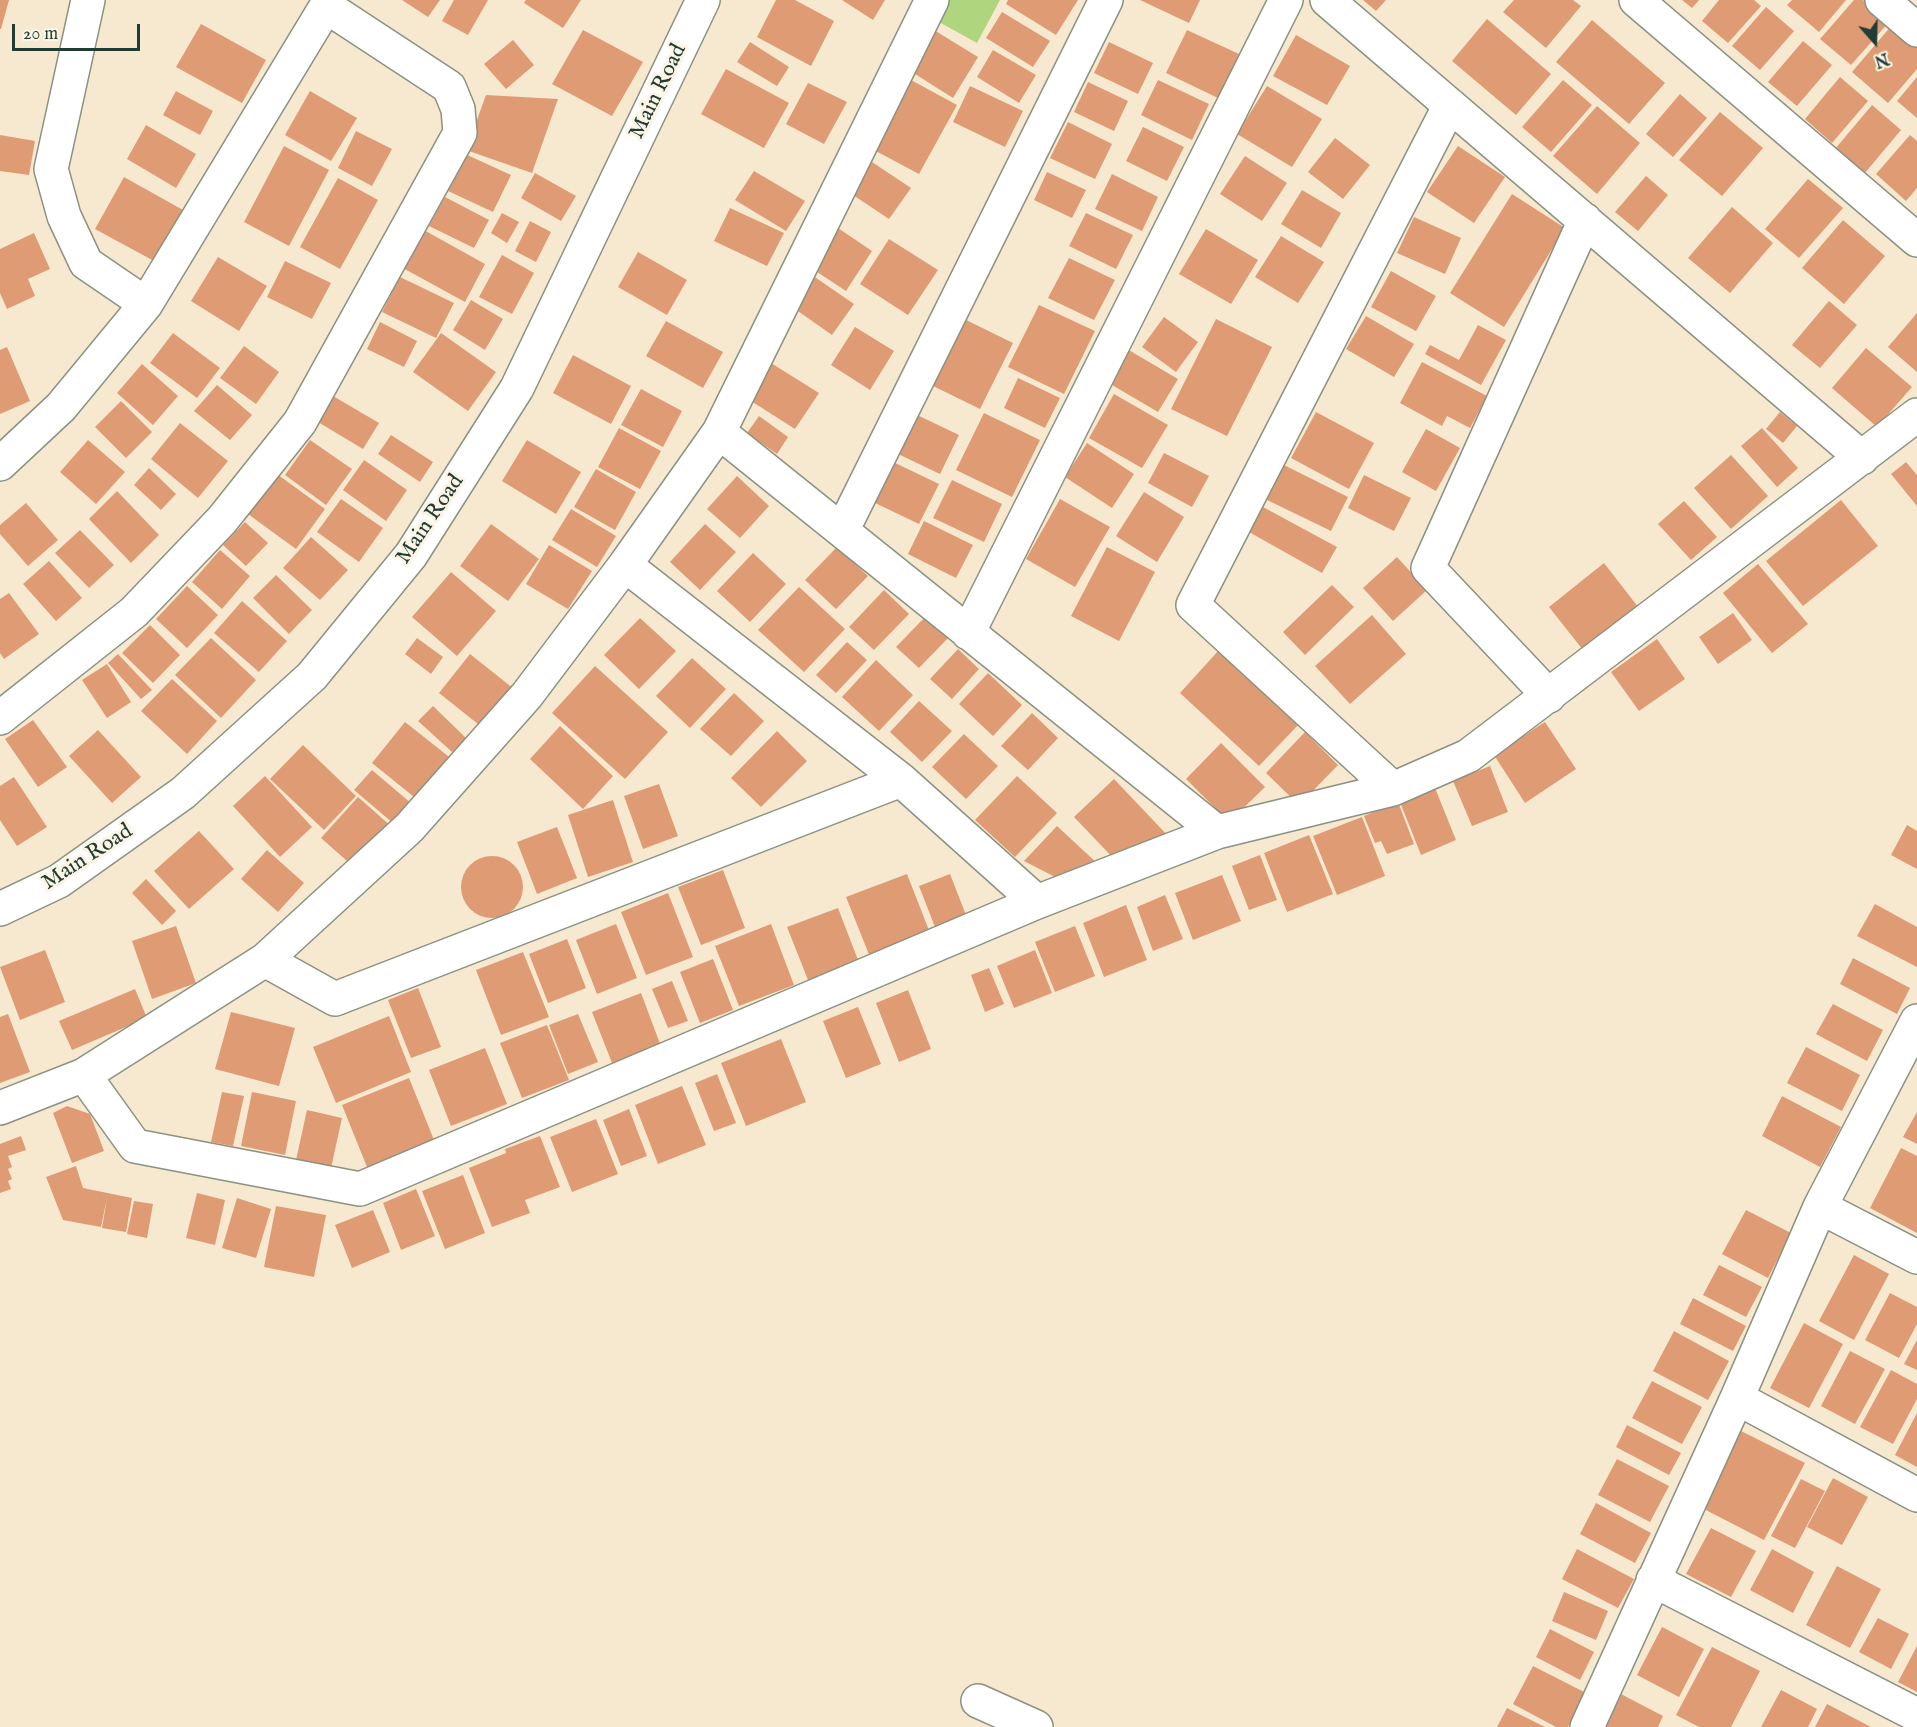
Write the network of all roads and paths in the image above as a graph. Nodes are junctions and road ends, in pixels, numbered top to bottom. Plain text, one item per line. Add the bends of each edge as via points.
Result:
1 (88, 0) edge
2 (932, 0) edge
3 (1106, 0) edge
4 (1286, 0) edge
5 (1327, 0) edge
6 (1636, 0) edge
7 (1882, 0) edge
8 (328, 4) edge
9 (691, 4) edge
10 (1917, 30) edge
11 (1450, 105) junction
12 (1585, 220) junction
13 (1917, 240) edge
14 (146, 304) junction
15 (1917, 415) edge
16 (719, 432) junction
17 (1862, 458) junction
18 (0, 464) edge
19 (843, 530) junction
20 (625, 565) junction
21 (968, 633) junction
22 (1549, 696) junction
23 (0, 718) edge
24 (901, 780) junction
25 (1393, 789) junction
26 (1217, 832) junction
27 (1037, 902) junction
28 (0, 909) edge
29 (265, 960) junction
30 (1914, 1034) edge
31 (84, 1075) junction
32 (0, 1108) edge
33 (1820, 1207) junction
34 (1917, 1257) edge
35 (1737, 1398) junction
36 (1917, 1495) edge
37 (1653, 1580) junction
38 (978, 1701) dead end
39 (1917, 1715) edge
40 (1036, 1727) edge
41 (1587, 1727) edge

1 - 14 street via 51,170 64,216 86,263
2 - 16 street
3 - 19 street
4 - 21 street
5 - 11 street
6 - 13 street
7 - 10 street
8 - 14 street
8 - 23 street via 449,87 458,109 460,133 300,422 222,520 134,612
9 - 28 street, Main Road via 517,388 411,555 312,675 183,793 59,881
11 - 12 street
11 - 25 street via 1193,605
12 - 17 street
12 - 22 street via 1428,568
14 - 18 street via 61,407
15 - 17 street
16 - 19 street
16 - 20 street
17 - 22 street
19 - 21 street
20 - 24 street
20 - 29 street via 526,695 410,828
21 - 26 street
22 - 25 street via 1468,756
24 - 27 street
24 - 29 street via 335,999
25 - 26 street
26 - 27 street
27 - 31 street via 360,1189 135,1146
29 - 31 street
30 - 33 street
31 - 32 street
33 - 34 street
33 - 35 street
35 - 36 street
35 - 37 street
37 - 39 street
37 - 41 street
38 - 40 street

